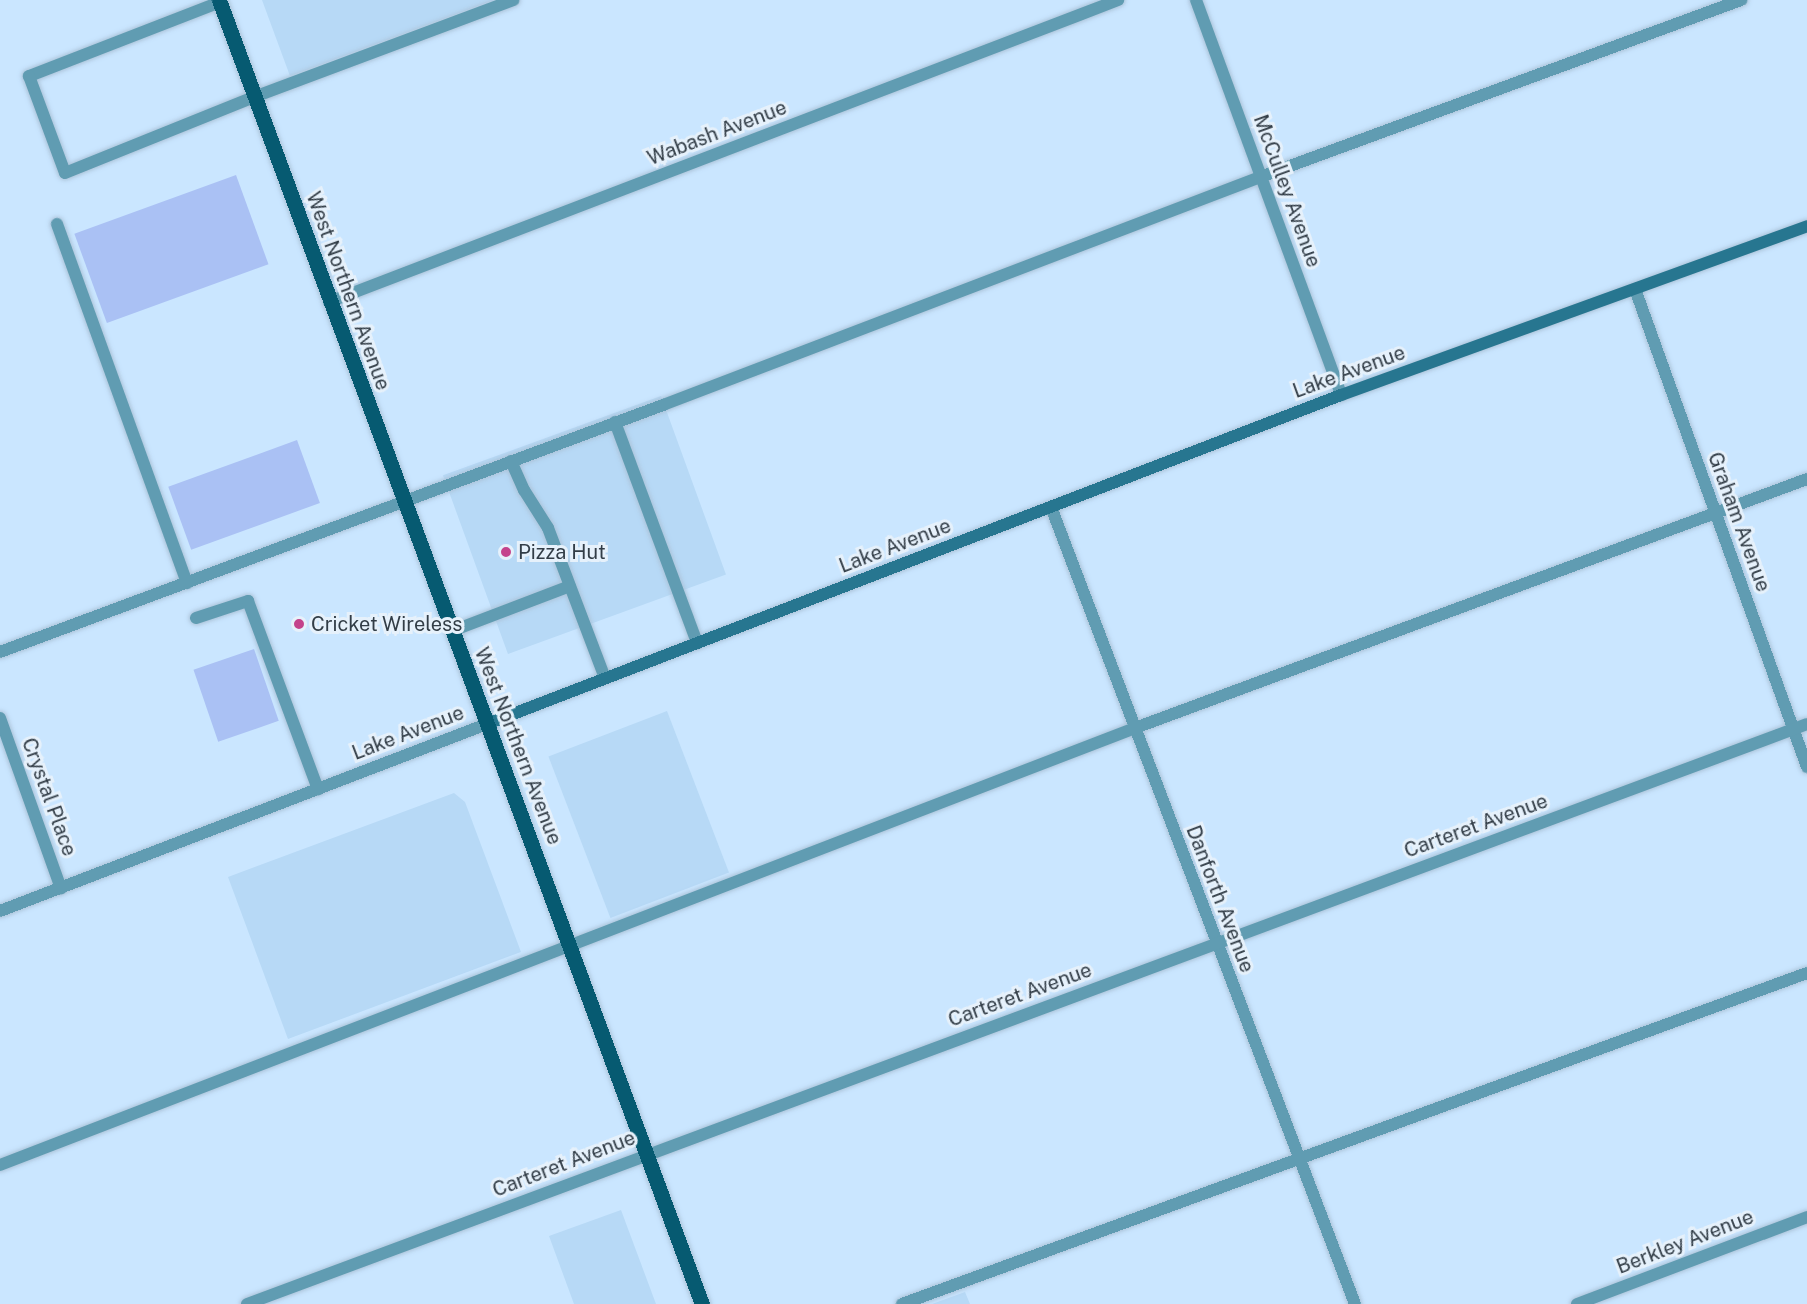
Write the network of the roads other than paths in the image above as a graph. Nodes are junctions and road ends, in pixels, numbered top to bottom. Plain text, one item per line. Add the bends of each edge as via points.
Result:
1 (513, 0) edge
2 (1118, 0) edge
3 (1196, 0) edge
4 (1741, 0) edge
5 (219, 1) edge
6 (254, 97) junction
7 (1260, 177) junction
8 (57, 224) dead end
9 (1807, 226) edge
10 (1635, 289) junction
11 (329, 302) junction
12 (1341, 395) junction
13 (615, 422) junction
14 (511, 462) junction
15 (1807, 479) edge
16 (404, 502) junction
17 (1051, 507) junction
18 (1715, 513) junction
19 (187, 583) junction
20 (570, 586) junction
21 (196, 618) dead end
22 (452, 631) junction
23 (697, 643) junction
24 (0, 652) edge
25 (605, 678) junction
26 (0, 718) edge
27 (487, 724) junction
28 (1807, 724) edge
29 (1135, 728) junction
30 (1792, 729) junction
31 (1807, 767) edge
32 (318, 789) junction
33 (62, 888) junction
34 (0, 911) edge
35 (1216, 944) junction
36 (571, 945) junction
37 (1807, 973) edge
38 (647, 1154) junction
39 (1299, 1160) junction
40 (0, 1165) edge
41 (1807, 1217) edge
42 (247, 1304) edge
43 (702, 1304) edge
44 (902, 1304) edge
45 (1355, 1304) edge
46 (1577, 1304) edge

1 - 6 street
2 - 11 street, Wabash Avenue
3 - 7 street, McCulley Avenue
4 - 7 street
5 - 6 main road, West Northern Avenue
5 - 6 street via 29,76 65,173
6 - 11 main road, West Northern Avenue
7 - 12 street, McCulley Avenue
7 - 13 street
8 - 19 street
9 - 10 main road, Lake Avenue
10 - 12 main road, Lake Avenue
10 - 18 street, Graham Avenue
11 - 16 main road, West Northern Avenue
12 - 17 main road, Lake Avenue
13 - 14 street
13 - 23 street
14 - 16 street
14 - 20 street via 548,528
15 - 18 street
16 - 19 street
16 - 22 main road, West Northern Avenue
17 - 23 main road, Lake Avenue
17 - 29 street, Danforth Avenue
18 - 29 street
18 - 30 street, Graham Avenue
19 - 24 street
20 - 22 street
20 - 25 street
21 - 32 street via 248,601
22 - 27 main road, West Northern Avenue
23 - 25 main road, Lake Avenue
25 - 27 main road, Lake Avenue
26 - 33 street, Crystal Place
27 - 32 street, Lake Avenue
27 - 36 main road, West Northern Avenue
28 - 30 street, Carteret Avenue
29 - 35 street, Danforth Avenue
29 - 36 street
30 - 31 street, Graham Avenue
30 - 35 street, Carteret Avenue
32 - 33 street, Lake Avenue
33 - 34 street, Lake Avenue
35 - 38 street, Carteret Avenue
35 - 39 street, Danforth Avenue
36 - 38 main road, West Northern Avenue
36 - 40 street
37 - 39 street
38 - 42 street, Carteret Avenue
38 - 43 main road, West Northern Avenue
39 - 44 street
39 - 45 street, Danforth Avenue
41 - 46 street, Berkley Avenue

